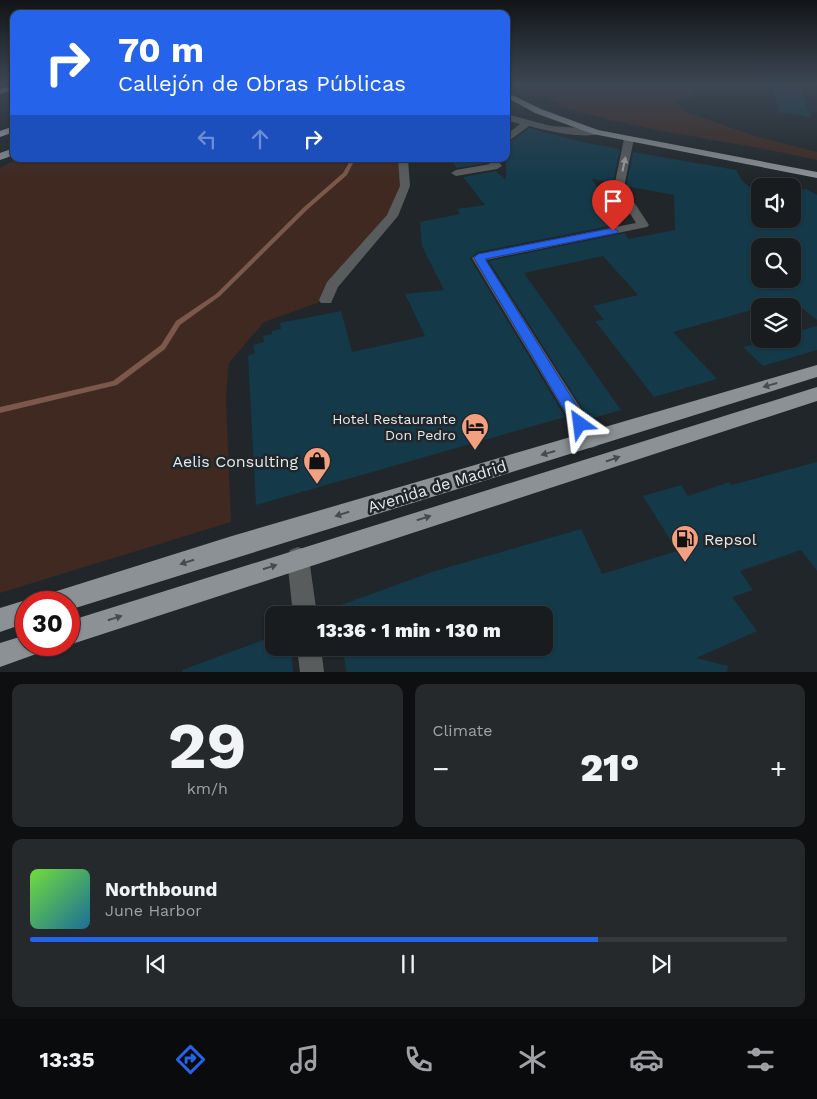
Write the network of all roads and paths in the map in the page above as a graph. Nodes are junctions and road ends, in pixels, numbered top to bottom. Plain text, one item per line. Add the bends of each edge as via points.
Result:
1 (551, 116) edge
2 (576, 116) edge
3 (510, 118) edge
4 (527, 123) junction
5 (596, 132) junction
6 (510, 137) edge
7 (629, 139) junction
8 (403, 162) edge
9 (494, 162) edge
10 (817, 166) edge
11 (456, 173) dead end
12 (817, 175) edge
13 (326, 300) dead end
14 (817, 371) edge
15 (817, 394) edge
16 (591, 440) junction
17 (298, 558) junction
18 (80, 595) edge
19 (304, 606) edge
20 (15, 615) edge
21 (0, 620) edge
22 (80, 629) edge
23 (15, 650) edge
24 (0, 655) edge
25 (310, 656) edge
26 (312, 672) edge

1 - 5 main road
2 - 10 main road via 607,126
3 - 4 street
4 - 5 street
4 - 6 street
5 - 7 main road
7 - 12 main road
16 -> 7 street via 478,258 643,225 619,186
8 - 13 street via 404,186 392,216 332,285
9 - 11 street via 497,166
14 -> 16 main road, Avenida de Madrid
17 -> 15 main road, Avenida de Madrid
16 -> 18 main road, Avenida de Madrid via 232,546
17 - 19 street
22 -> 17 main road, Avenida de Madrid
20 - 21 main road
23 - 24 main road
25 - 26 street

